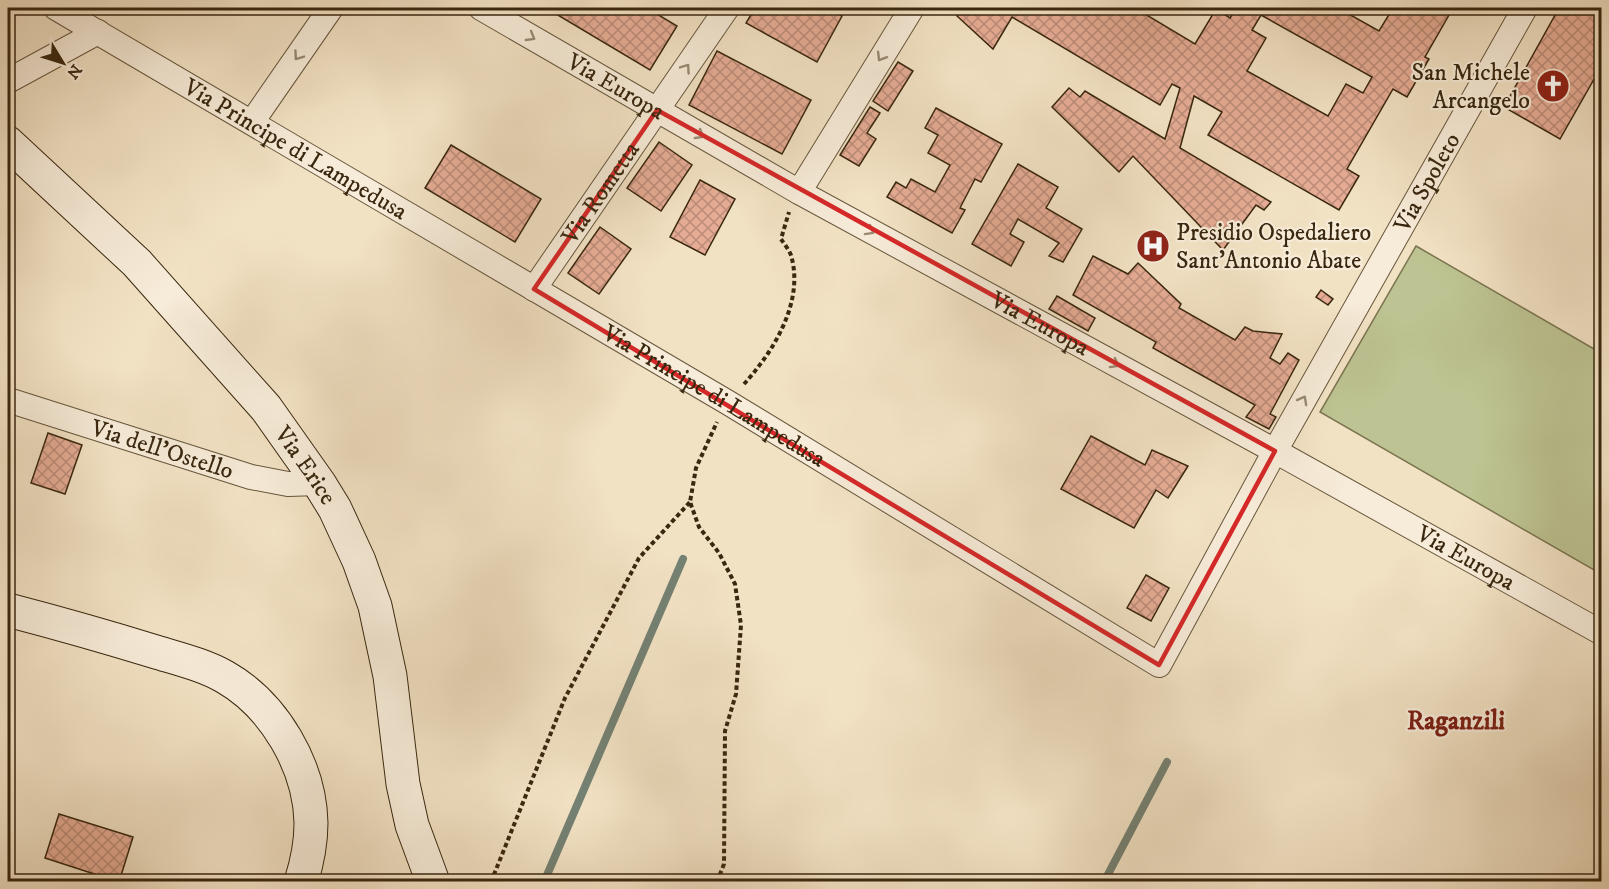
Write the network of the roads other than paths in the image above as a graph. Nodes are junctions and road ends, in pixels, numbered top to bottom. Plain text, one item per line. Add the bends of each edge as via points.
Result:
1 (56, 8) edge
2 (331, 8) edge
3 (481, 8) edge
4 (728, 8) edge
5 (912, 8) edge
6 (1525, 8) edge
7 (98, 32) junction
8 (8, 81) edge
9 (657, 110) junction
10 (252, 122) junction
11 (8, 143) edge
12 (799, 192) junction
13 (534, 289) junction
14 (8, 400) edge
15 (1275, 451) junction
16 (319, 483) junction
17 (8, 610) edge
18 (1602, 633) edge
19 (301, 882) edge
20 (433, 882) edge

1 - 7 street, Via Principe di Lampedusa
2 -> 10 street
3 -> 9 street, Via Europa
9 -> 4 street, Via Rometta
5 -> 12 street
15 -> 6 street, Via Spoleto
7 - 8 street
7 - 10 street, Via Principe di Lampedusa
9 -> 12 street, Via Europa
9 - 13 street, Via Rometta
10 - 13 street, Via Principe di Lampedusa
11 - 16 main road, Via Erice via 137,263 266,408
12 -> 15 street, Via Europa
13 - 15 street, Via Principe di Lampedusa via 1159,665
14 - 16 street, Via dell'Ostello via 251,477 288,484
15 - 18 street, Via Europa
16 - 20 main road, Via Erice via 359,561 375,606 390,676 405,794
17 - 19 main road via 199,665 224,676 249,695 276,722 300,769 311,822

